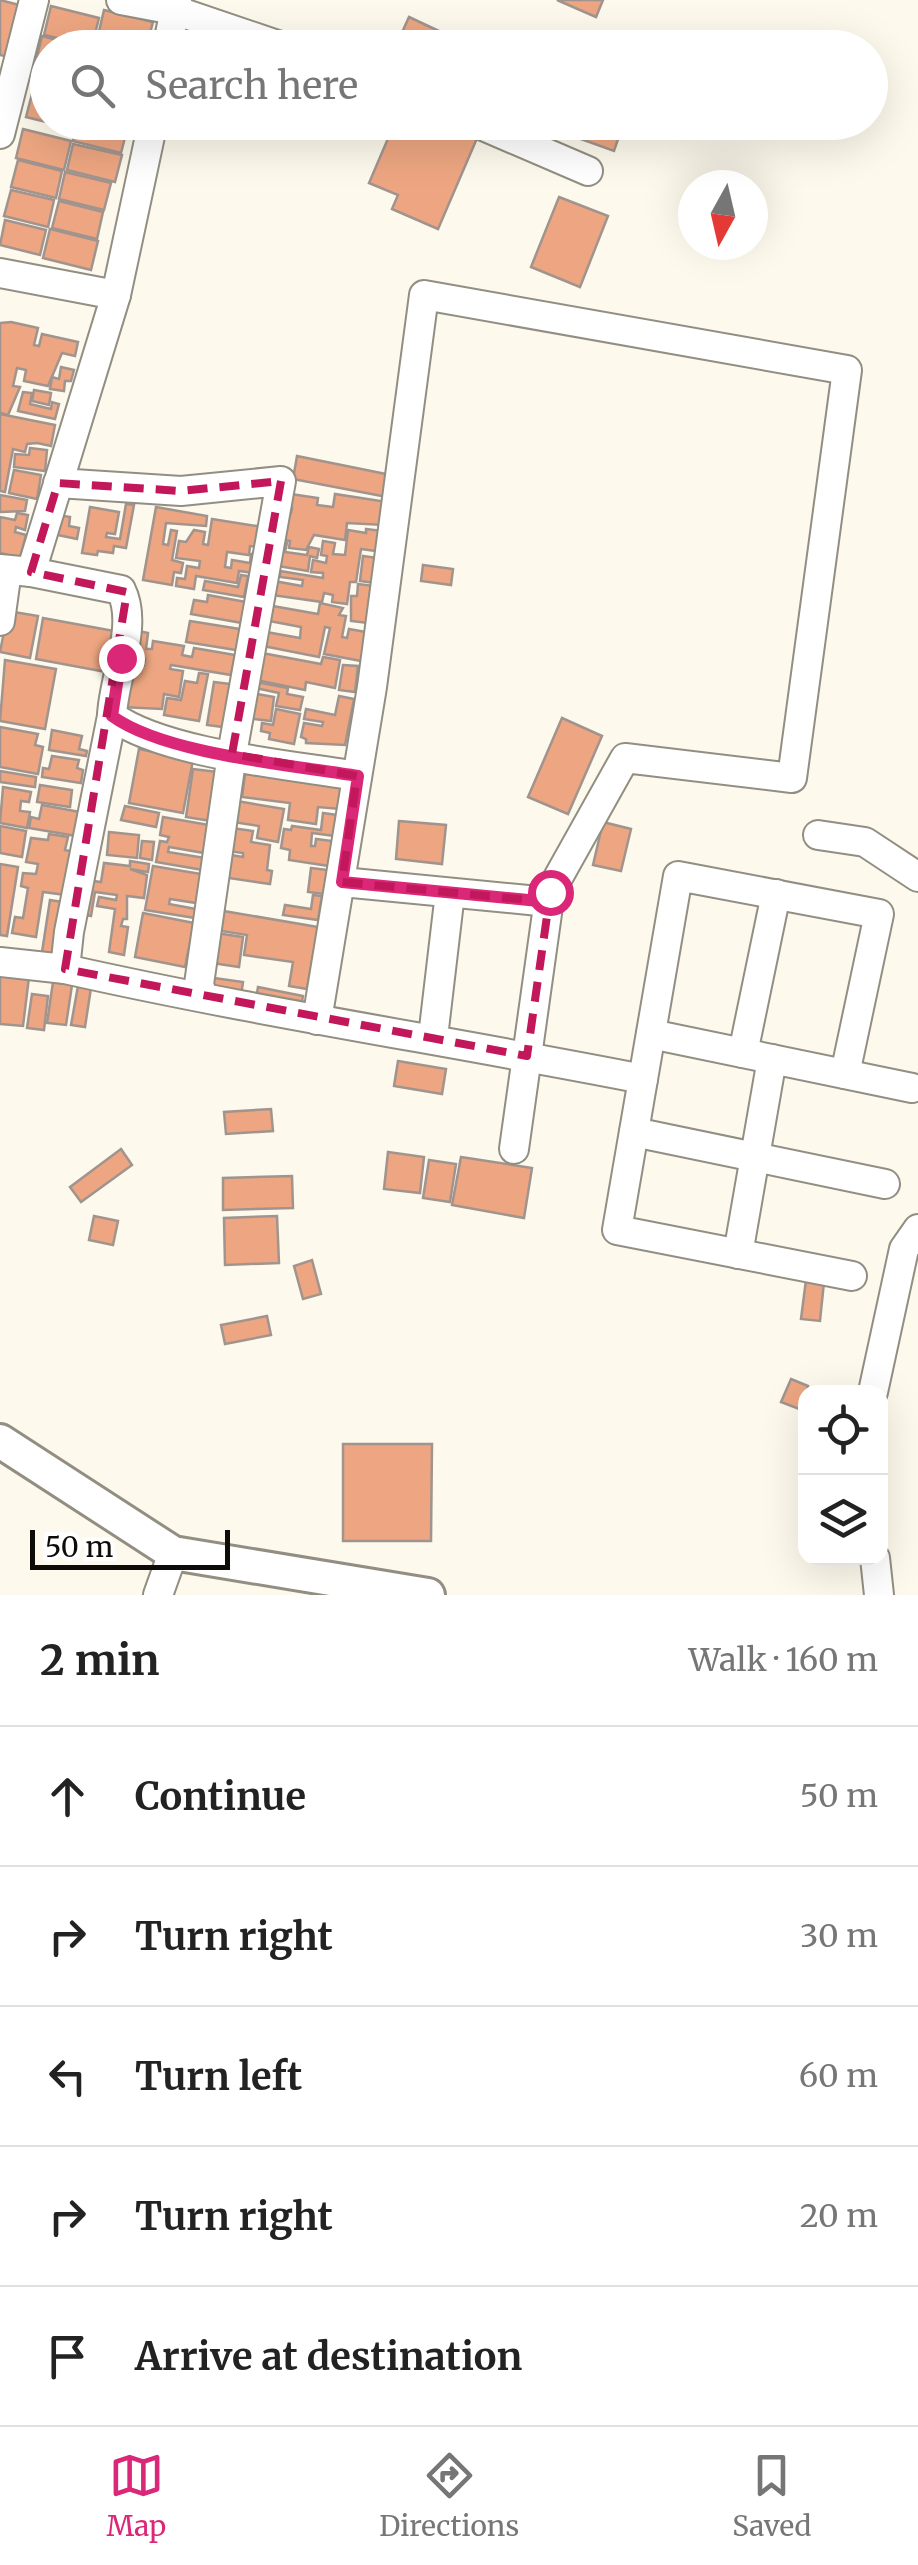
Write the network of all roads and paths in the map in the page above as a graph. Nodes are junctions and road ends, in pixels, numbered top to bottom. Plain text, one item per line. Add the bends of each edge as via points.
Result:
1 (34, 0) edge
2 (121, 0) edge
3 (176, 5) edge
4 (171, 30) edge
5 (240, 30) edge
6 (7, 76) edge
7 (0, 134) edge
8 (149, 140) edge
9 (515, 140) edge
10 (588, 172) dead end
11 (0, 273) edge
12 (116, 295) junction
13 (58, 483) junction
14 (12, 570) edge
15 (0, 621) edge
16 (112, 716) junction
17 (232, 754) junction
18 (358, 776) junction
19 (818, 836) dead end
20 (918, 876) edge
21 (342, 882) junction
22 (450, 893) junction
23 (776, 894) junction
24 (549, 902) junction
25 (0, 962) edge
26 (65, 970) junction
27 (202, 996) junction
28 (318, 1020) junction
29 (651, 1034) junction
30 (433, 1037) junction
31 (742, 1053) junction
32 (527, 1056) junction
33 (772, 1059) junction
34 (844, 1074) junction
35 (643, 1079) junction
36 (912, 1088) dead end
37 (634, 1132) junction
38 (514, 1149) dead end
39 (755, 1157) junction
40 (885, 1184) dead end
41 (918, 1229) edge
42 (738, 1254) junction
43 (852, 1276) dead end
44 (875, 1385) edge
45 (0, 1441) edge
46 (173, 1553) junction
47 (876, 1565) edge
48 (158, 1595) edge
49 (428, 1595) edge
50 (878, 1595) edge

1 - 6 street
2 - 3 street
3 - 4 street
3 - 5 street
6 - 7 street
8 - 12 street
9 - 10 street
11 - 12 street
12 - 13 street
13 - 14 street
13 - 17 street via 181,491 281,481
14 - 15 street
14 - 16 street via 121,590 126,620
16 - 17 street via 137,732
16 - 26 street
17 - 18 street
17 - 27 street
18 - 21 street
18 - 24 street via 424,294 847,370 792,778 625,758
19 - 20 street via 865,842
21 - 22 street
21 - 28 street
22 - 24 street
22 - 30 street
23 - 29 street via 678,876
23 - 31 street
23 - 34 street via 879,914
24 - 32 street
25 - 26 street
26 - 27 street
27 - 28 street
28 - 30 street
29 - 31 street
29 - 35 street
30 - 32 street
31 - 33 street
32 - 35 street
32 - 38 street
33 - 34 street
33 - 39 street
34 - 36 street
35 - 37 street
37 - 39 street
37 - 42 street via 617,1230
39 - 40 street
39 - 42 street
41 - 44 street via 904,1249
42 - 43 street
45 - 46 street
46 - 48 street
46 - 49 street
47 - 50 street

